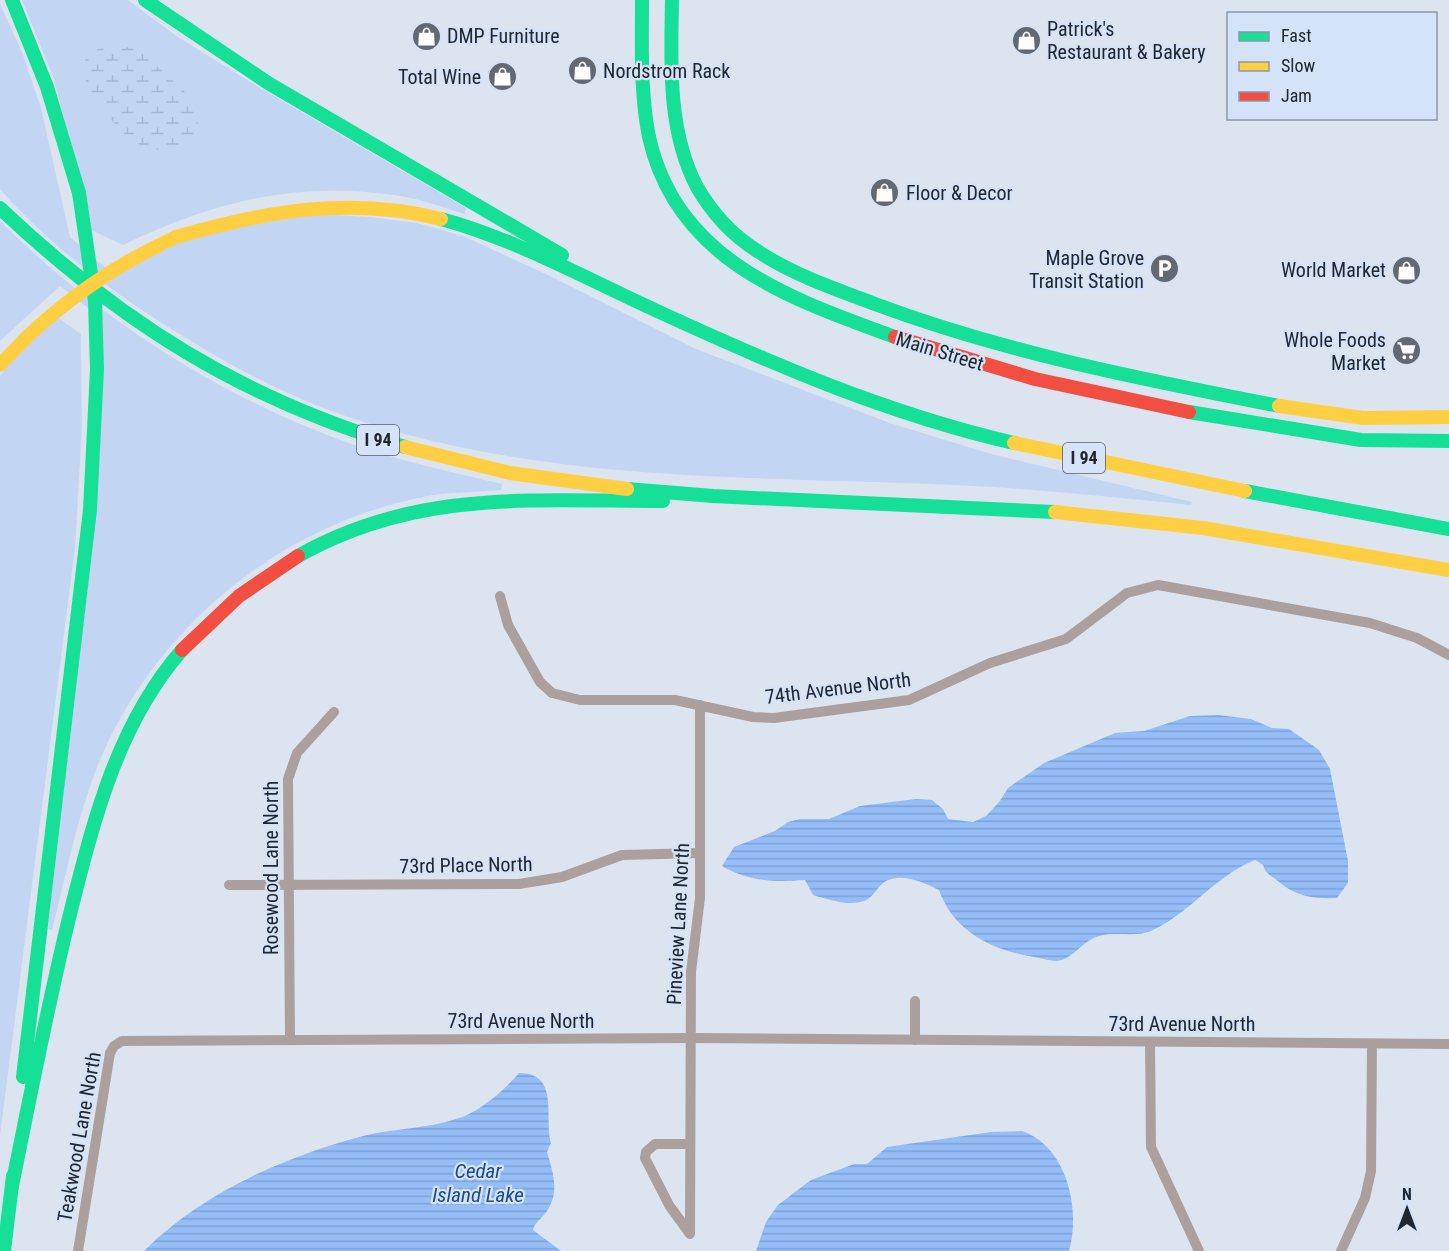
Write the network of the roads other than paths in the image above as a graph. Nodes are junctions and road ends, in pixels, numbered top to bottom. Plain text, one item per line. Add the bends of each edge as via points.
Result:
1 (12, 0) edge
2 (145, 0) edge
3 (642, 0) edge
4 (672, 0) edge
5 (0, 208) edge
6 (731, 344) junction
7 (0, 365) edge
8 (1449, 417) edge
9 (1449, 441) edge
10 (820, 500) junction
11 (1449, 529) edge
12 (1449, 570) edge
13 (500, 596) dead end
14 (1449, 655) edge
15 (700, 705) junction
16 (334, 712) dead end
17 (700, 853) junction
18 (229, 885) dead end
19 (288, 885) junction
20 (915, 1001) dead end
21 (692, 1038) junction
22 (290, 1040) junction
23 (915, 1040) junction
24 (128, 1041) joint
25 (1150, 1042) junction
26 (1372, 1044) junction
27 (1449, 1044) edge
28 (690, 1144) junction
29 (12, 1186) junction
30 (4, 1251) edge
31 (78, 1251) edge
32 (1199, 1251) edge
33 (1341, 1251) edge

1 - 29 main road, bridge via 47,87 79,193 95,301 98,369 90,510
2 - 6 main road, I 94 via 268,83 540,243
3 - 9 main road, Main Street via 642,89 656,163 680,210 696,230 753,278 889,335 1064,386 1332,439 1381,444
4 - 8 main road, Main Street via 671,99 676,133 689,172 715,213 749,246 771,260 894,312 1095,370 1334,415 1378,419
5 - 10 main road, I 94 via 55,262 163,339 252,388 356,432 452,461 560,480 738,497
6 - 7 main road, bridge via 468,227 420,213 363,206 296,207 246,216 153,246 62,304
6 - 11 main road, I 94 via 852,394 955,428 1207,484
10 - 12 main road, I 94 via 1120,518 1286,541
10 - 29 main road via 493,500 438,506 388,517 338,535 286,564 230,603 189,644 148,694 111,771 60,949
13 - 15 street, 74th Avenue North via 508,626 540,682 552,693 580,700 675,700
14 - 15 street, 74th Avenue North via 1383,627 1174,586 1144,587 1127,593 1066,639 990,663 909,700 774,718
15 - 17 street, Pineview Lane North
16 - 19 street, Rosewood Lane North via 297,753 291,766 287,793
17 - 19 street, 73rd Place North via 622,855 562,877 519,884
17 - 21 street, Pineview Lane North via 699,916 691,972
18 - 19 street, 73rd Place North
19 - 22 street, Rosewood Lane North
20 - 23 street
21 - 22 street, 73rd Avenue North
21 - 23 street, 73rd Avenue North
21 - 28 street, Pineview Lane North
22 - 24 street, 73rd Avenue North
23 - 25 street, 73rd Avenue North
24 - 31 street, Teakwood Lane North via 117,1043 110,1053
25 - 26 street, 73rd Avenue North
25 - 32 street via 1151,1147
26 - 27 street, 73rd Avenue North
26 - 33 street via 1371,1171 1365,1198
28 - 28 street, Pineview Lane North via 655,1144 645,1158 690,1234
29 - 30 main road

